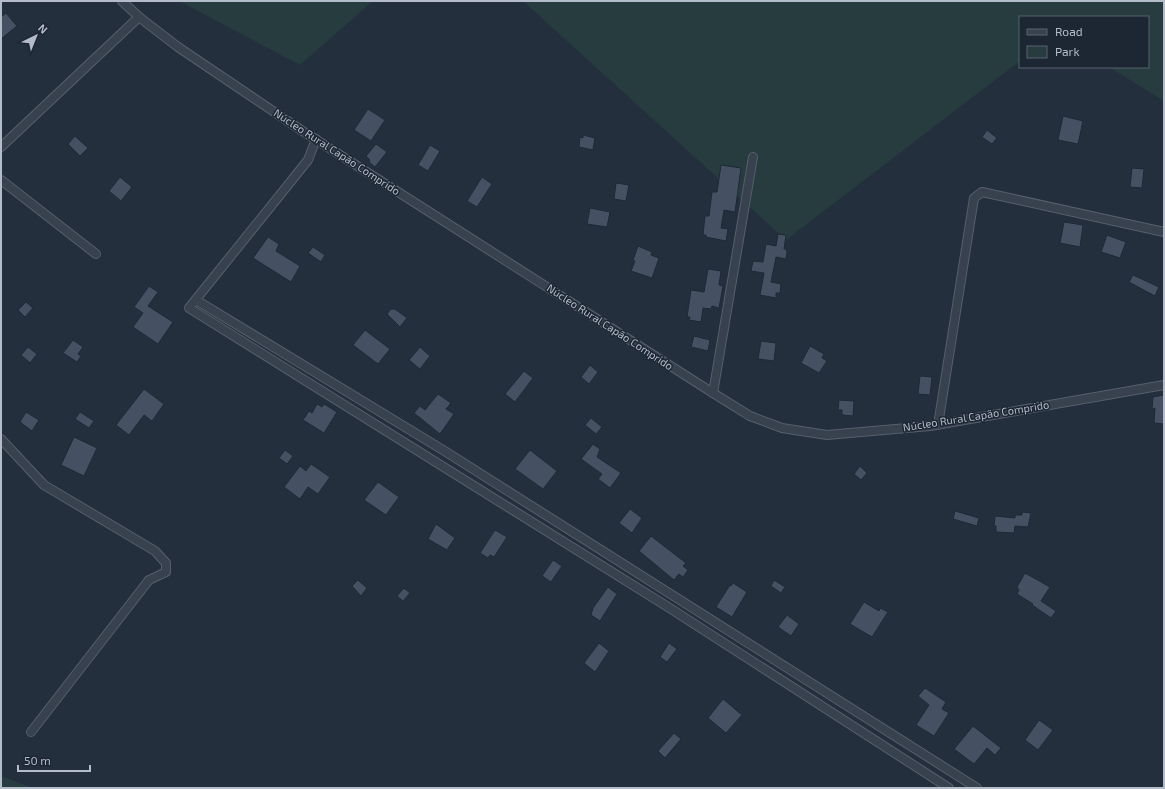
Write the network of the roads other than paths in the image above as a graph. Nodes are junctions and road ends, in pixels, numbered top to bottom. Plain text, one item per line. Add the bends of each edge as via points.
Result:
1 (122, 1) edge
2 (139, 17) junction
3 (316, 139) junction
4 (1, 146) edge
5 (752, 157) dead end
6 (1, 180) edge
7 (1164, 232) edge
8 (96, 254) dead end
9 (196, 300) junction
10 (1164, 385) edge
11 (713, 392) junction
12 (938, 425) junction
13 (1, 439) edge
14 (493, 481) junction
15 (486, 494) junction
16 (832, 697) junction
17 (824, 709) junction
18 (31, 732) dead end
19 (948, 770) junction
20 (940, 782) junction
21 (949, 788) edge
22 (977, 788) edge

1 - 2 street, Núcleo Rural Capão Comprido
2 - 3 street, Núcleo Rural Capão Comprido via 178,47
2 - 4 street
3 - 9 street via 308,160
3 - 11 street, Núcleo Rural Capão Comprido
5 - 11 street
6 - 8 street
7 - 12 street via 982,192 974,198
9 - 14 street
9 - 15 street via 189,308
10 - 12 street, Núcleo Rural Capão Comprido
11 - 12 street, Núcleo Rural Capão Comprido via 750,416 782,428 826,435
13 - 18 street via 44,485 155,551 166,563 166,572 149,580
14 - 15 street
14 - 16 street
15 - 17 street via 668,607
16 - 17 street
16 - 19 street
17 - 20 street
19 - 20 street
19 - 22 street
20 - 21 street

